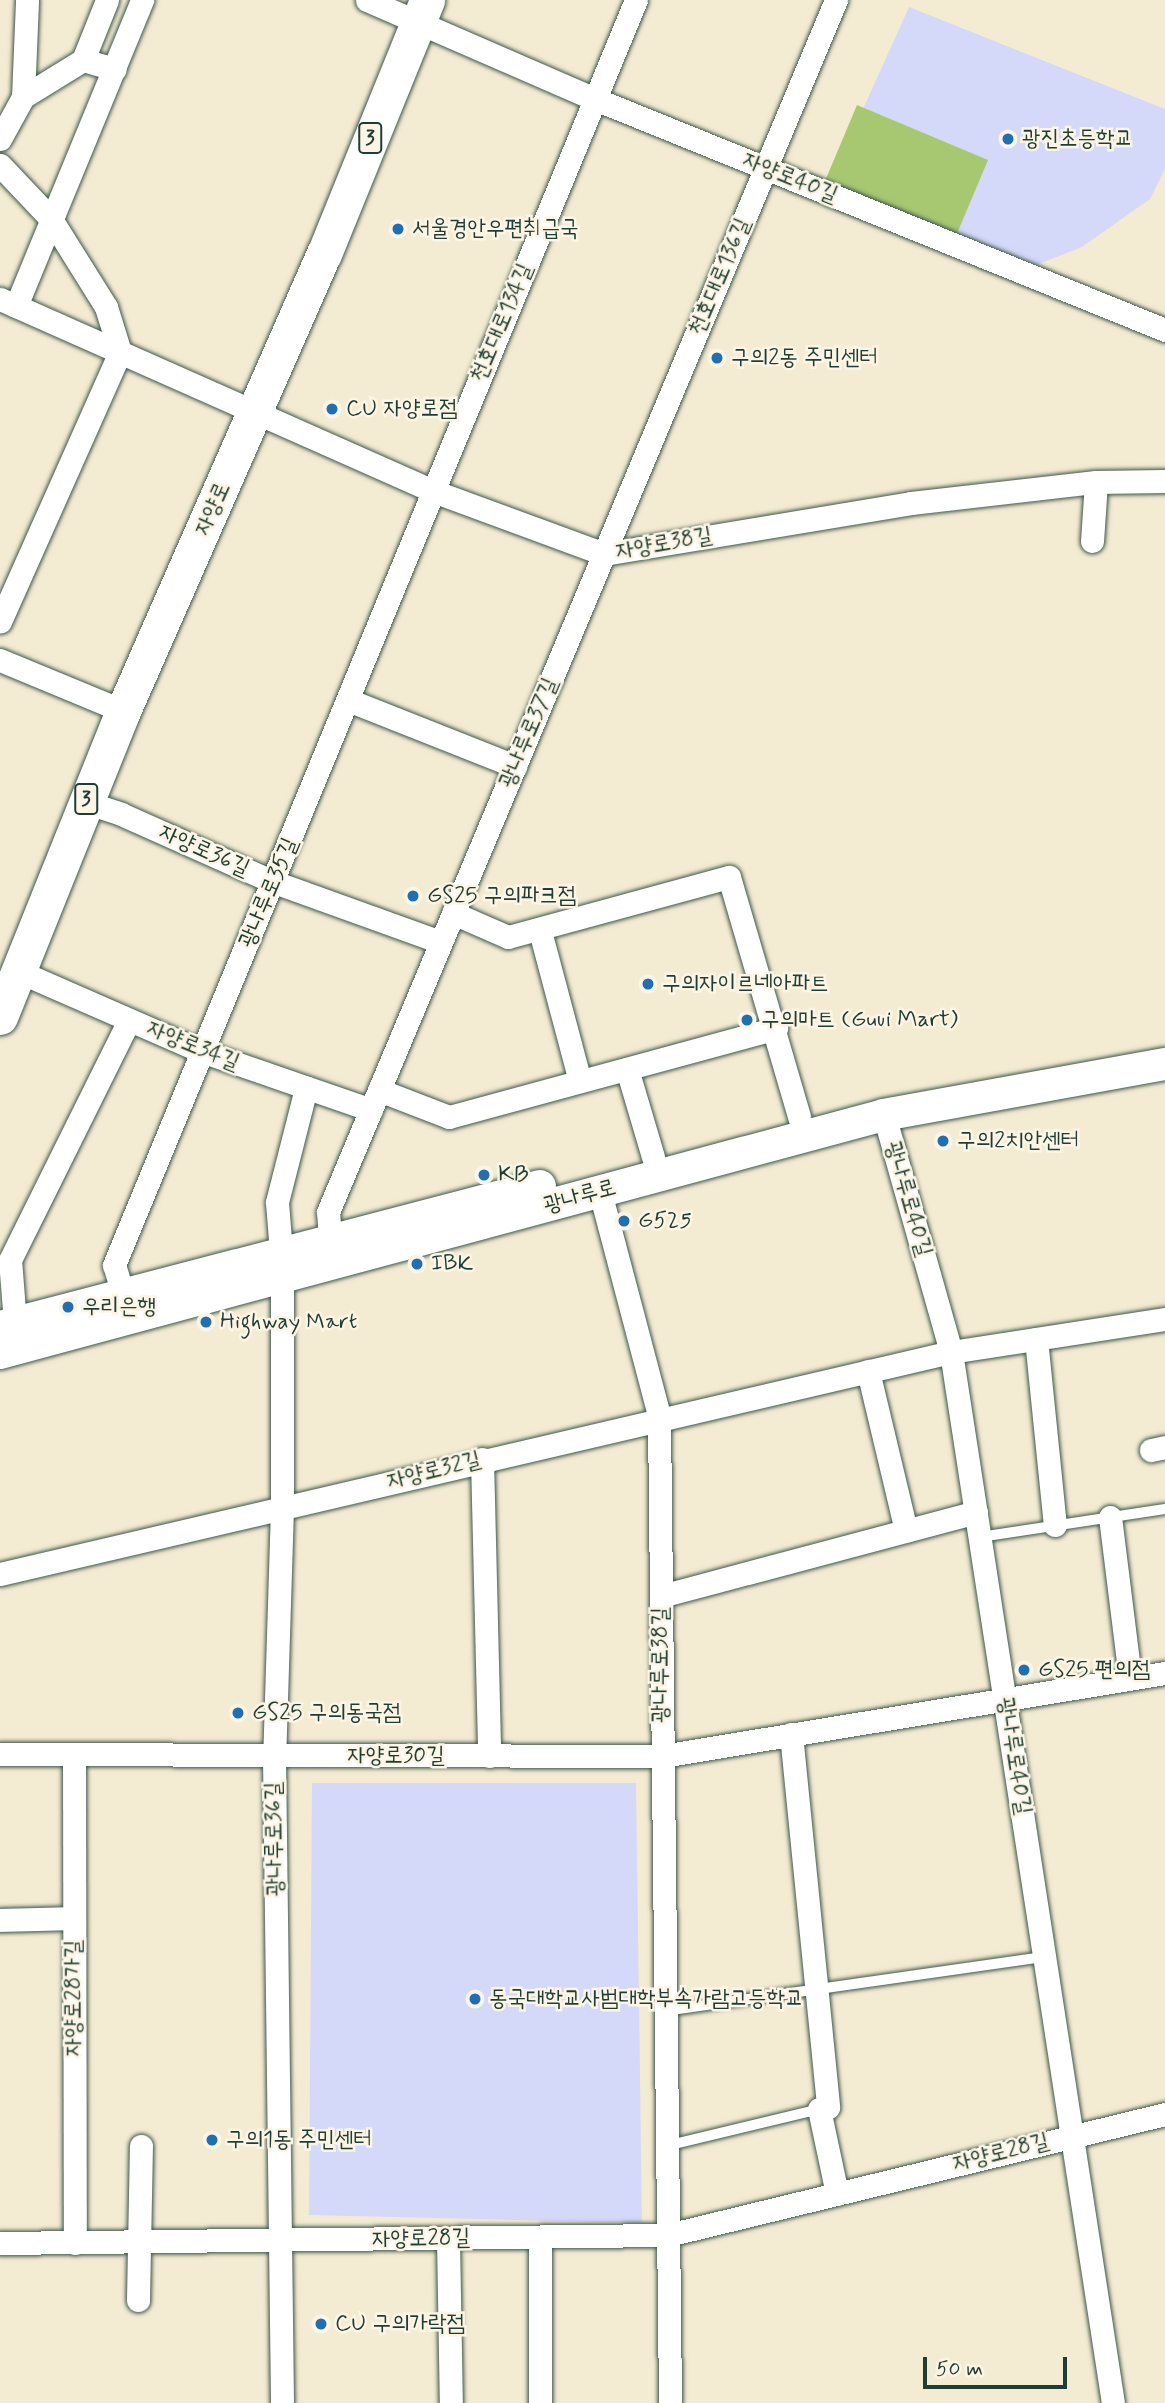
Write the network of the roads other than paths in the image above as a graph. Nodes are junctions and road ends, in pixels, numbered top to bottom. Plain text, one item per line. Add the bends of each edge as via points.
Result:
1 (27, 0) edge
2 (107, 0) edge
3 (142, 0) edge
4 (367, 0) edge
5 (636, 0) edge
6 (836, 0) edge
7 (422, 11) edge
8 (83, 60) junction
9 (115, 69) junction
10 (23, 97) junction
11 (595, 99) junction
12 (0, 139) edge
13 (0, 165) edge
14 (766, 168) junction
15 (51, 219) junction
16 (8, 302) edge
17 (1165, 330) edge
18 (120, 352) junction
19 (256, 413) junction
20 (1165, 481) edge
21 (1096, 482) junction
22 (433, 491) junction
23 (1092, 541) dead end
24 (604, 554) junction
25 (0, 621) edge
26 (0, 660) edge
27 (348, 700) junction
28 (123, 711) junction
29 (515, 766) junction
30 (85, 802) junction
31 (274, 882) junction
32 (453, 913) junction
33 (540, 931) junction
34 (441, 942) junction
35 (20, 972) junction
36 (0, 1017) edge
37 (129, 1020) junction
38 (776, 1028) junction
39 (1165, 1044) edge
40 (201, 1051) junction
41 (1165, 1063) edge
42 (627, 1069) junction
43 (580, 1082) junction
44 (306, 1088) junction
45 (375, 1100) junction
46 (884, 1115) junction
47 (799, 1117) junction
48 (653, 1157) junction
49 (600, 1192) junction
50 (330, 1239) junction
51 (281, 1263) junction
52 (123, 1294) junction
53 (1165, 1319) edge
54 (7, 1325) edge
55 (1036, 1339) junction
56 (951, 1352) junction
57 (0, 1353) edge
58 (868, 1371) junction
59 (659, 1416) junction
60 (482, 1459) junction
61 (282, 1508) junction
62 (1165, 1508) edge
63 (976, 1512) junction
64 (1110, 1517) junction
65 (1055, 1525) junction
66 (906, 1531) junction
67 (980, 1537) junction
68 (0, 1574) edge
69 (661, 1596) junction
70 (1165, 1673) edge
71 (1130, 1678) junction
72 (1005, 1697) junction
73 (791, 1734) junction
74 (0, 1754) edge
75 (74, 1754) junction
76 (274, 1756) junction
77 (489, 1756) junction
78 (662, 1756) junction
79 (74, 1918) junction
80 (0, 1920) edge
81 (1045, 1957) junction
82 (816, 1989) junction
83 (664, 2011) junction
84 (824, 2108) junction
85 (1165, 2114) edge
86 (1072, 2136) junction
87 (141, 2146) dead end
88 (666, 2146) junction
89 (837, 2194) junction
90 (668, 2235) junction
91 (540, 2237) junction
92 (448, 2239) junction
93 (139, 2242) junction
94 (282, 2242) junction
95 (0, 2243) edge
96 (75, 2243) junction
97 (138, 2300) dead end
98 (282, 2403) edge
99 (451, 2403) edge
100 (540, 2403) edge
101 (670, 2403) edge
102 (1113, 2403) edge

1 - 10 street
2 - 8 street
3 - 9 street
4 - 7 street, 자양로40길
5 - 11 street, 천호대로134길
6 - 14 street, 천호대로136길
7 - 11 street, 자양로40길
7 - 19 main road, 자양로 / 3
8 - 9 street
8 - 10 street
9 - 15 street
10 - 12 street
11 - 14 street, 자양로40길
11 - 22 street, 천호대로134길
13 - 15 street
14 - 17 street, 자양로40길
14 - 24 street, 천호대로136길
15 - 16 street
15 - 18 street via 106,307
16 - 18 street, 자양로38길
18 - 19 street, 자양로38길
18 - 25 street
19 - 22 street, 자양로38길
19 - 28 main road, 자양로 / 3
20 - 21 street, 자양로38길
21 - 23 street
21 - 24 street, 자양로38길 via 911,503
22 - 24 street, 자양로38길
22 - 27 street, 광나루로35길
24 - 29 street, 광나루로37길
26 - 28 street
27 - 29 street
27 - 31 street, 광나루로35길
28 - 30 main road, 자양로 / 3
29 - 32 street, 광나루로37길
30 - 31 street, 자양로36길
30 - 35 main road, 자양로 / 3
31 - 34 street, 자양로36길
31 - 40 street, 광나루로35길
32 - 33 street via 508,937
32 - 34 street, 광나루로37길
33 - 38 street via 729,877
33 - 43 street
34 - 45 street, 광나루로37길
35 - 36 main road, 자양로 / 3
35 - 37 street, 자양로34길
37 - 40 street, 자양로34길
37 - 54 street, 광나루로 via 10,1260
38 - 42 street
38 - 47 street
39 - 47 main road, 광나루로 via 1008,1067
40 - 44 street, 자양로34길
40 - 52 street, 광나루로35길 via 114,1265
41 - 46 main road, 광나루로
42 - 43 street
42 - 48 street
43 - 45 street via 449,1117
44 - 45 street, 자양로34길
44 - 51 street via 276,1202
45 - 50 street, 광나루로37길 via 328,1212
46 - 49 main road, 광나루로
46 - 56 street, 광나루로40길
47 - 48 main road, 광나루로
48 - 50 main road, 광나루로
49 - 51 main road, 광나루로
49 - 59 street, 광나루로38길
50 - 51 main road, 광나루로
51 - 52 main road, 광나루로
51 - 57 main road, 광나루로
51 - 61 street, 광나루로36길
52 - 54 main road, 광나루로
53 - 55 street, 자양로32길
55 - 56 street, 자양로32길
55 - 65 street
56 - 58 street, 자양로32길
56 - 63 street, 광나루로40길
58 - 59 street, 자양로32길
58 - 66 street
59 - 60 street, 자양로32길
59 - 69 street, 광나루로38길
60 - 61 street, 자양로32길
60 - 77 street
61 - 68 street, 자양로32길
61 - 76 street, 광나루로36길
62 - 64 lane
63 - 66 street
63 - 67 street, 광나루로40길
64 - 65 lane
64 - 71 street
65 - 67 lane
66 - 69 street
67 - 72 street, 광나루로40길
69 - 78 street, 광나루로38길
70 - 71 street, 자양로30길
71 - 72 street, 자양로30길
72 - 73 street, 자양로30길
72 - 81 street, 광나루로40길
73 - 78 street, 자양로30길
73 - 82 street
74 - 75 street, 자양로30길
75 - 76 street, 자양로30길
75 - 79 street, 자양로28가길
76 - 77 street, 자양로30길
76 - 94 street, 광나루로36길
77 - 78 street, 자양로30길
78 - 83 street, 광나루로38길
79 - 80 street
79 - 96 street, 자양로28가길
81 - 82 lane
81 - 86 street, 광나루로40길
82 - 83 lane
82 - 84 street
83 - 88 street, 광나루로38길
84 - 88 lane
84 - 89 street
85 - 86 street, 자양로28길
86 - 89 street, 자양로28길
86 - 102 street, 광나루로40길
87 - 93 street
88 - 90 street, 광나루로38길
89 - 90 street, 자양로28길
90 - 91 street, 자양로28길
90 - 101 street, 광나루로38길
91 - 92 street, 자양로28길
91 - 100 street
92 - 94 street, 자양로28길
92 - 99 street
93 - 94 street, 자양로28길
93 - 96 street, 자양로28길
93 - 97 street
94 - 98 street, 광나루로36길
95 - 96 street, 자양로28길

